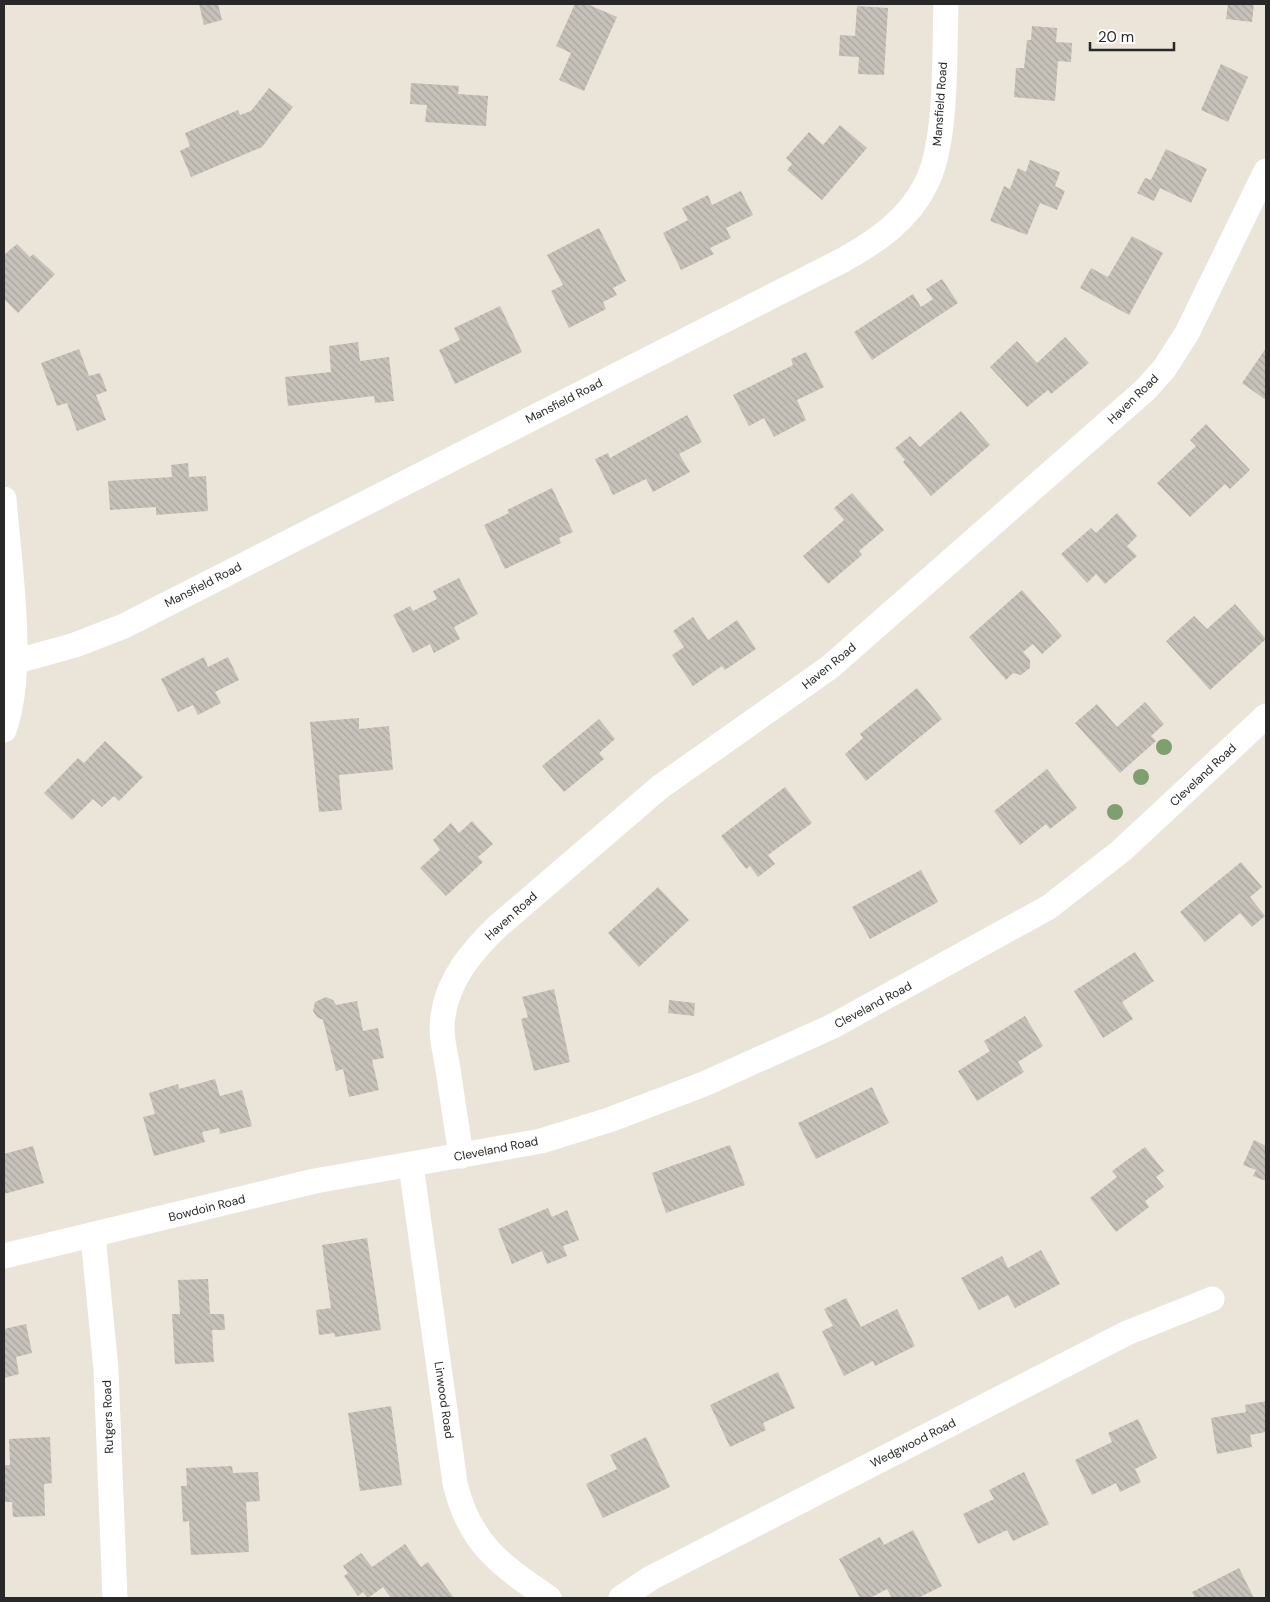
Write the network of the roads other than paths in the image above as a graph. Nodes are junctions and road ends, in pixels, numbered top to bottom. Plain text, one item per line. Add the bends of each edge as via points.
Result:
1 (946, 4) edge
2 (1266, 171) edge
3 (4, 499) edge
4 (14, 662) junction
5 (1266, 716) edge
6 (4, 730) edge
7 (462, 1156) junction
8 (411, 1164) junction
9 (93, 1236) junction
10 (4, 1256) edge
11 (1212, 1299) dead end
12 (115, 1598) edge
13 (549, 1598) edge
14 (621, 1598) edge

1 - 4 street, Mansfield Road via 941,118 935,162 920,196 883,236 843,260 124,626 67,648
2 - 7 street, Haven Road via 1187,334 1164,369 1145,390 830,666 660,787 498,926 477,948 458,972 442,1017
3 - 4 street
4 - 6 street
5 - 7 street, Cleveland Road via 1121,851 1037,915 852,1016 704,1084 609,1120 541,1141
7 - 8 street, Cleveland Road
8 - 9 street, Bowdoin Road via 315,1181
8 - 13 street, Linwood Road via 460,1503 474,1534 491,1555 512,1574
9 - 10 street, Bowdoin Road
9 - 12 street, Rutgers Road via 106,1369
11 - 14 street, Wedgwood Road via 1127,1333 660,1574

